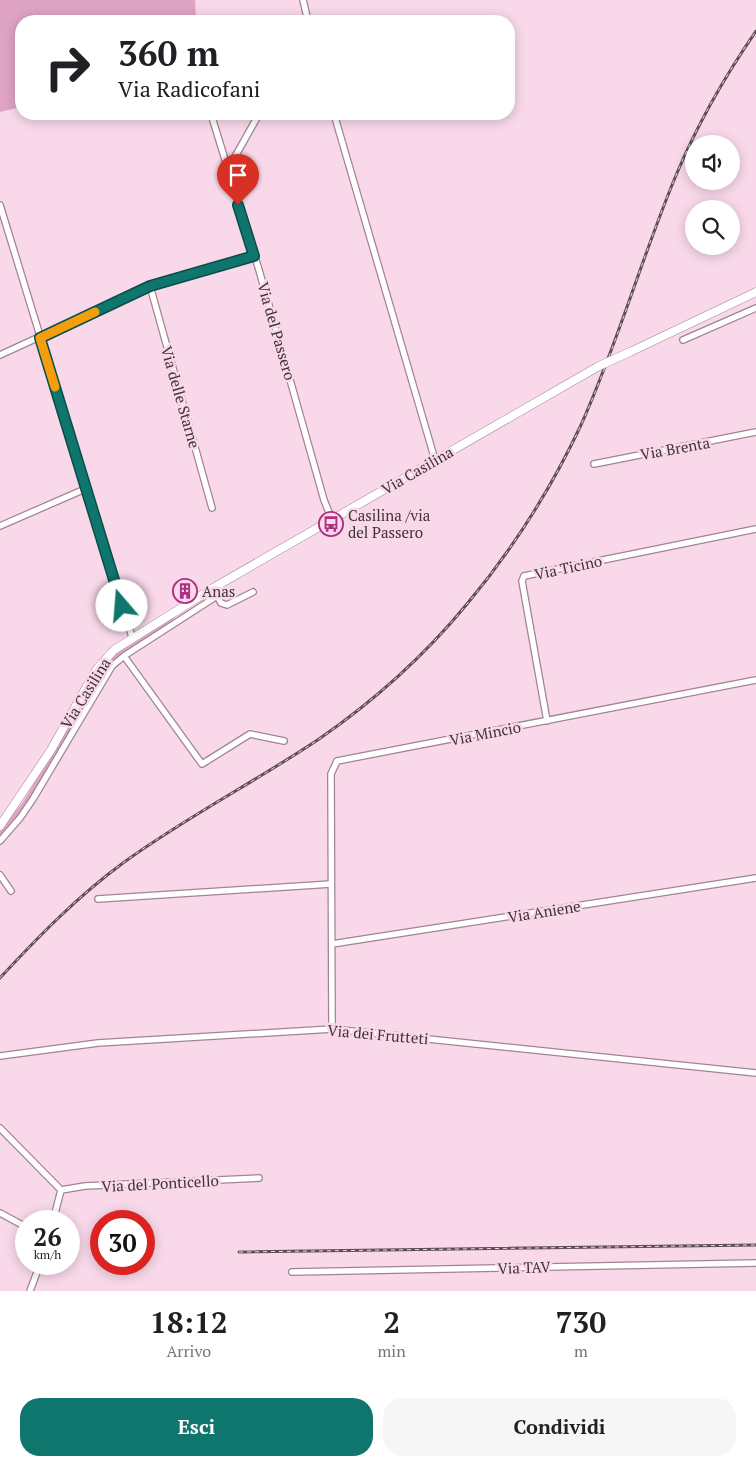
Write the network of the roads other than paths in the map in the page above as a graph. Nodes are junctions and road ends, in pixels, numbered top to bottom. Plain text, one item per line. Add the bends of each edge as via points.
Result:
1 (303, 0) edge
2 (307, 15) edge
3 (213, 120) edge
4 (256, 120) edge
5 (336, 120) edge
6 (227, 171) junction
7 (0, 205) edge
8 (254, 256) junction
9 (150, 286) junction
10 (756, 292) edge
11 (756, 308) edge
12 (40, 338) junction
13 (684, 340) dead end
14 (0, 355) edge
15 (756, 432) edge
16 (435, 460) junction
17 (594, 464) dead end
18 (85, 489) junction
19 (212, 508) dead end
20 (332, 520) junction
21 (0, 526) edge
22 (756, 530) edge
23 (213, 588) junction
24 (253, 592) dead end
25 (216, 596) junction
26 (132, 637) junction
27 (124, 656) junction
28 (756, 680) edge
29 (547, 721) junction
30 (284, 741) dead end
31 (0, 826) edge
32 (0, 840) edge
33 (0, 875) edge
34 (756, 878) edge
35 (331, 884) junction
36 (11, 891) dead end
37 (98, 899) dead end
38 (332, 944) junction
39 (332, 1029) junction
40 (0, 1056) edge
41 (756, 1073) edge
42 (0, 1128) edge
43 (259, 1178) dead end
44 (61, 1190) junction
45 (56, 1210) edge
46 (0, 1213) edge
47 (15, 1221) edge
48 (756, 1263) edge
49 (292, 1272) dead end
50 (36, 1275) edge
51 (30, 1291) edge

1 - 2 street
3 - 6 street, Via del Passero
4 - 6 street
5 - 16 street
6 - 8 street, Via del Passero
7 - 12 street
8 - 9 street
8 - 20 street, Via del Passero
9 - 12 street
9 - 19 street, Via delle Starne
10 - 16 main road, Via Casilina, bridge via 599,366
11 - 13 street
12 - 14 street
12 - 18 street
15 - 17 street, Via Brenta
16 - 20 main road, Via Casilina
18 - 21 street
18 - 26 street
20 - 23 main road, Via Casilina
22 - 29 street, Via Ticino via 524,576 522,581
23 - 25 street
23 - 26 main road, Via Casilina
24 - 25 street via 227,604 221,603
25 - 27 street
26 - 31 main road, Via Casilina via 99,666 51,750
27 - 30 street via 202,764 250,734
27 - 32 street via 106,674 33,799
28 - 29 street, Via Mincio
29 - 35 street, Via Mincio via 337,762 331,774
33 - 36 street
34 - 38 street, Via Aniene
35 - 37 street
35 - 38 street, Via Mincio
38 - 39 street, Via Mincio
39 - 40 street, Via dei Frutteti via 98,1043
39 - 41 street, Via dei Frutteti
42 - 44 street
43 - 44 street, Via del Ponticello via 85,1186
44 - 45 street
46 - 47 street
48 - 49 street, Via TAV
50 - 51 street

